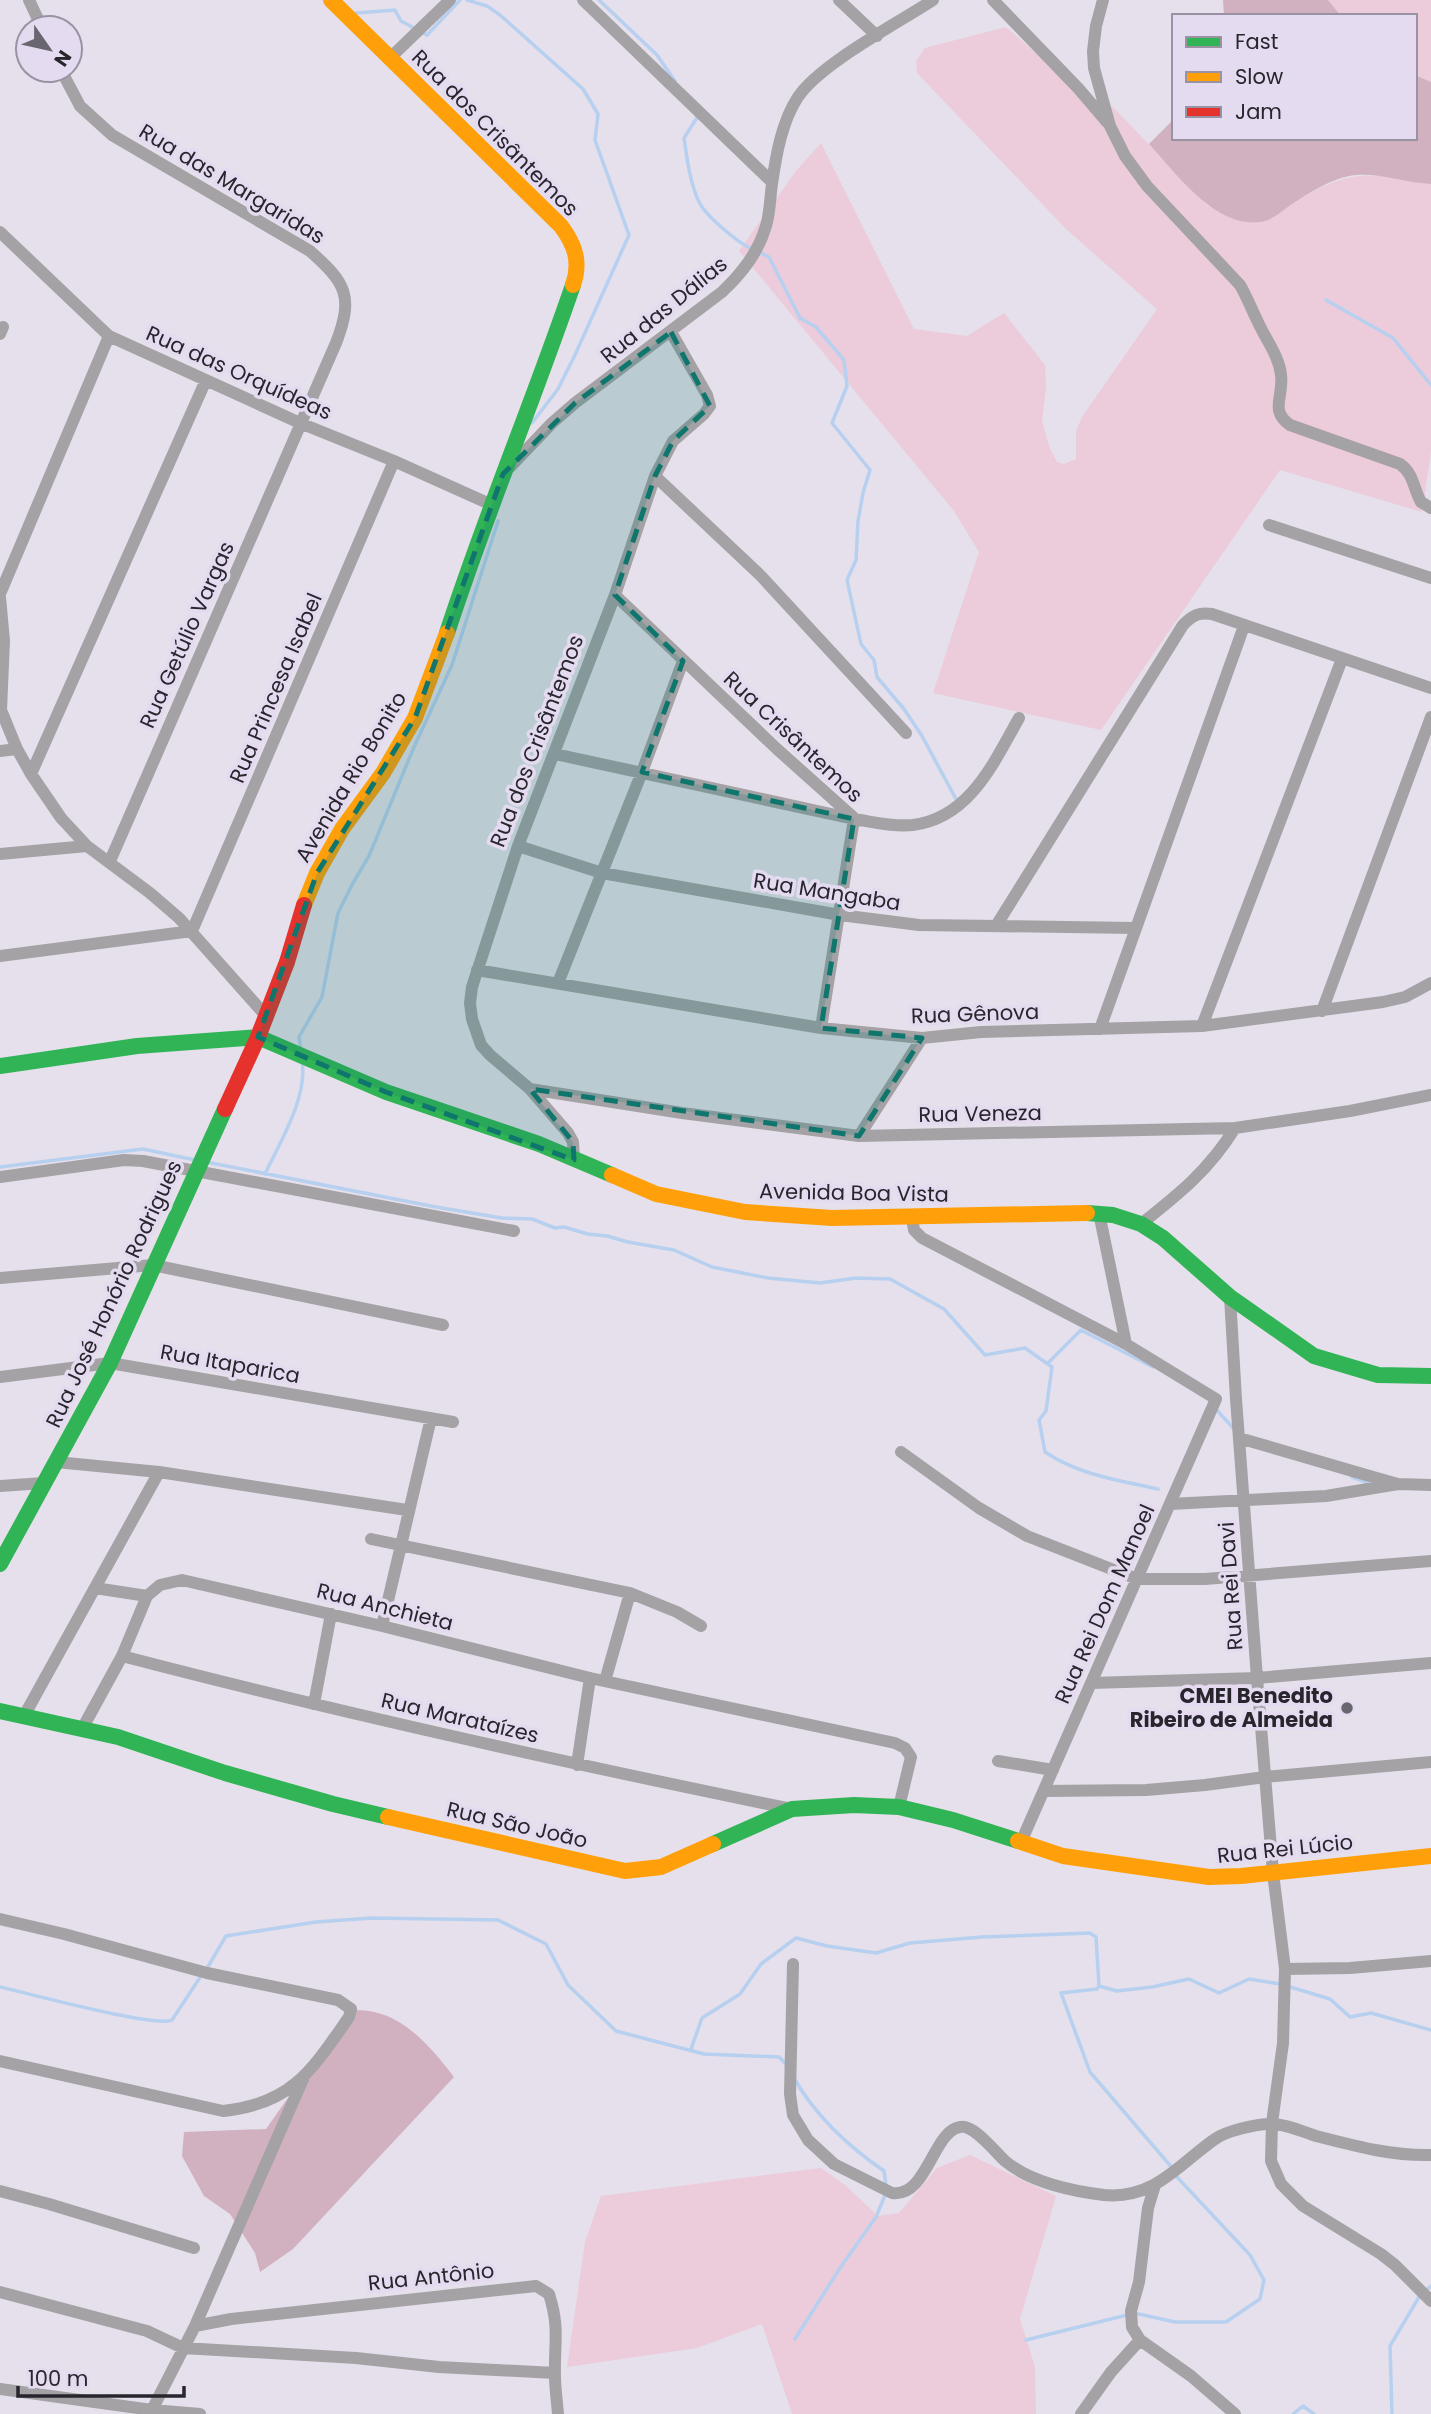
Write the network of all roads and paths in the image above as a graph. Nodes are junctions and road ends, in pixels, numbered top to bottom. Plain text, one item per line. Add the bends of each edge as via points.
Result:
1 (331, 0) edge
2 (450, 0) edge
3 (583, 0) edge
4 (839, 0) edge
5 (933, 0) edge
6 (993, 0) edge
7 (1102, 0) edge
8 (877, 36) junction
9 (390, 58) junction
10 (68, 84) edge
11 (1110, 126) junction
12 (772, 182) junction
13 (0, 232) edge
14 (671, 332) junction
15 (109, 336) junction
16 (206, 380) junction
17 (300, 423) junction
18 (394, 461) junction
19 (503, 474) junction
20 (655, 476) junction
21 (493, 502) junction
22 (1431, 508) edge
23 (1269, 525) dead end
24 (1431, 578) edge
25 (0, 595) edge
26 (615, 595) junction
27 (1244, 626) junction
28 (1342, 659) junction
29 (683, 661) junction
30 (1431, 688) edge
31 (0, 710) edge
32 (1431, 717) edge
33 (1019, 718) dead end
34 (906, 733) dead end
35 (17, 749) junction
36 (0, 751) edge
37 (555, 754) junction
38 (642, 772) junction
39 (31, 774) junction
40 (854, 819) junction
41 (87, 846) junction
42 (519, 846) junction
43 (0, 854) edge
44 (110, 861) junction
45 (602, 873) junction
46 (840, 915) junction
47 (996, 926) junction
48 (1135, 928) junction
49 (192, 931) junction
50 (0, 956) edge
51 (477, 970) junction
52 (558, 983) junction
53 (1431, 983) edge
54 (1322, 1011) junction
55 (267, 1017) junction
56 (1202, 1027) junction
57 (821, 1028) junction
58 (1100, 1028) junction
59 (258, 1037) junction
60 (922, 1038) junction
61 (0, 1066) edge
62 (530, 1088) junction
63 (1431, 1095) edge
64 (1235, 1128) junction
65 (859, 1136) junction
66 (574, 1160) junction
67 (195, 1172) junction
68 (0, 1177) edge
69 (1099, 1213) junction
70 (912, 1218) junction
71 (1140, 1224) junction
72 (514, 1231) dead end
73 (153, 1265) junction
74 (0, 1278) edge
75 (1230, 1297) junction
76 (443, 1325) dead end
77 (1126, 1344) junction
78 (110, 1363) junction
79 (1431, 1376) edge
80 (0, 1377) edge
81 (1216, 1399) junction
82 (1236, 1399) junction
83 (430, 1418) junction
84 (453, 1422) dead end
85 (1239, 1438) junction
86 (901, 1452) dead end
87 (56, 1462) junction
88 (159, 1472) junction
89 (44, 1483) junction
90 (1398, 1484) junction
91 (1431, 1485) edge
92 (0, 1486) edge
93 (1243, 1499) junction
94 (1170, 1504) junction
95 (407, 1510) junction
96 (371, 1539) dead end
97 (400, 1545) junction
98 (1431, 1561) edge
99 (0, 1564) edge
100 (1249, 1574) junction
101 (1137, 1579) junction
102 (95, 1588) junction
103 (631, 1592) junction
104 (147, 1596) junction
105 (331, 1614) junction
106 (382, 1626) junction
107 (701, 1626) dead end
108 (122, 1656) junction
109 (1431, 1663) edge
110 (590, 1678) junction
111 (1256, 1678) junction
112 (606, 1681) junction
113 (1091, 1683) junction
114 (314, 1704) junction
115 (0, 1711) edge
116 (24, 1716) junction
117 (82, 1729) junction
118 (998, 1761) dead end
119 (1431, 1762) edge
120 (577, 1765) junction
121 (1053, 1770) junction
122 (1265, 1777) junction
123 (1044, 1791) junction
124 (899, 1807) junction
125 (792, 1809) junction
126 (1021, 1842) junction
127 (1431, 1856) edge
128 (1273, 1872) junction
129 (0, 1919) edge
130 (1431, 1961) edge
131 (793, 1964) dead end
132 (1285, 1969) junction
133 (0, 2062) edge
134 (305, 2076) junction
135 (1272, 2123) junction
136 (1431, 2155) edge
137 (1155, 2185) junction
138 (0, 2191) edge
139 (194, 2248) dead end
140 (0, 2292) edge
141 (1431, 2301) edge
142 (195, 2326) junction
143 (1140, 2340) junction
144 (183, 2348) junction
145 (555, 2373) junction
146 (0, 2389) edge
147 (157, 2411) edge
148 (200, 2414) edge
149 (558, 2414) edge
150 (1080, 2414) edge
151 (1235, 2414) edge

1 - 9 street, Rua dos Crisântemos
2 - 9 street
3 - 12 street
4 - 8 street
5 - 8 street, Rua das Dálias
6 - 11 street
7 - 11 street via 1094,60
8 - 12 street, Rua das Dálias via 822,72 798,97 782,135
9 - 19 street, Rua dos Crisântemos via 575,245 577,274
10 - 17 street, Rua das Margaridas via 80,106 112,135 310,251 340,283 346,298 344,322
11 - 22 street via 1147,186 1248,298 1279,366 1280,418 1399,464 1412,476 1421,502
12 - 14 street, Rua das Dálias via 767,224 740,276
13 - 15 street, Rua das Orquídeas
14 - 19 street, Rua das Dálias via 575,403
14 - 20 street, Rua dos Crisântemos via 710,406 673,441
15 - 16 street, Rua das Orquídeas
15 - 25 street
16 - 17 street, Rua das Orquídeas
16 - 39 street
17 - 18 street, Rua das Orquídeas
17 - 44 street, Rua Getúlio Vargas
18 - 21 street, Rua das Orquídeas
18 - 49 street, Rua Princesa Isabel
19 - 21 street, Rua dos Crisântemos
20 - 26 street, Rua dos Crisântemos
20 - 34 street via 761,576
21 - 55 street, Avenida Rio Bonito via 415,718 317,873
23 - 24 street
25 - 31 street via 5,641
26 - 29 street, Rua Crisântemos
26 - 37 street, Rua dos Crisântemos
27 - 28 street
27 - 47 street via 1201,612 1183,625
27 - 48 street
28 - 30 street
28 - 56 street
29 - 38 street
29 - 40 street, Rua Crisântemos
31 - 35 street
32 - 54 street
33 - 40 street via 985,776 959,806 912,825
35 - 36 street
35 - 39 street
37 - 38 street
37 - 42 street, Rua dos Crisântemos
38 - 40 street
38 - 45 street
39 - 41 street
40 - 46 street, Rua Crisântemos
41 - 43 street
41 - 44 street
42 - 45 street, Rua Mangaba
42 - 51 street, Rua dos Crisântemos
44 - 49 street
45 - 46 street, Rua Mangaba
45 - 52 street
46 - 47 street, Rua Mangaba via 919,925
46 - 57 street, Rua Crisântemos
47 - 48 street, Rua Mangaba
48 - 58 street
49 - 50 street
49 - 55 street
51 - 52 street, Rua Gênova
51 - 62 street, Rua dos Crisântemos via 470,1003 476,1033 490,1055
52 - 57 street, Rua Gênova
53 - 54 street, Rua Gênova via 1405,997
54 - 56 street, Rua Gênova
55 - 59 street, Avenida Rio Bonito
56 - 58 street, Rua Gênova
57 - 60 street, Rua Gênova
58 - 60 street, Rua Gênova
59 - 61 street via 137,1046
59 - 66 street, Avenida Boa Vista via 386,1092
59 - 67 street, Rua José Honório Rodrigues
60 - 65 street
62 - 65 street, Rua Veneza
62 - 66 street, Rua dos Crisântemos via 573,1142
63 - 64 street, Rua Veneza
64 - 65 street, Rua Veneza
64 - 71 street via 1200,1175
66 - 70 street, Avenida Boa Vista via 656,1194 707,1206 832,1218
67 - 68 street via 124,1160
67 - 72 street
67 - 73 street, Rua José Honório Rodrigues
69 - 70 street, Avenida Boa Vista
69 - 71 street, Avenida Boa Vista
69 - 77 street
70 - 77 street via 914,1230 922,1238
71 - 75 street, Avenida Boa Vista via 1163,1238
73 - 74 street
73 - 76 street
73 - 78 street, Rua José Honório Rodrigues
75 - 79 street, Avenida Boa Vista via 1314,1356 1378,1375
75 - 82 street, Rua Rei Davi
77 - 81 street
78 - 80 street, Rua Itaparica
78 - 83 street, Rua Itaparica
78 - 87 street, Rua José Honório Rodrigues
81 - 82 street
81 - 94 street, Rua Rei Dom Manoel
82 - 85 street, Rua Rei Davi
83 - 84 street, Rua Itaparica
83 - 95 street
85 - 90 street
85 - 93 street, Rua Rei Davi
86 - 101 street via 1018,1530
87 - 88 street
87 - 89 street, Rua José Honório Rodrigues
88 - 95 street
88 - 102 street
89 - 92 street
89 - 99 street, Rua José Honório Rodrigues
90 - 91 street
90 - 93 street via 1326,1496
93 - 94 street
93 - 100 street, Rua Rei Davi
94 - 101 street, Rua Rei Dom Manoel
95 - 97 street
96 - 97 street
97 - 103 street
97 - 106 street
98 - 100 street
100 - 101 street
100 - 111 street, Rua Rei Davi
101 - 113 street, Rua Rei Dom Manoel
102 - 104 street
102 - 116 street
103 - 107 street
103 - 112 street
104 - 105 street, Rua Anchieta via 160,1585 182,1580
104 - 108 street
105 - 106 street, Rua Anchieta
105 - 114 street
106 - 110 street, Rua Anchieta
108 - 114 street, Rua Marataízes
108 - 117 street
109 - 111 street
110 - 112 street, Rua Anchieta
110 - 120 street
111 - 113 street
111 - 122 street, Rua Rei Davi
112 - 124 street, Rua Anchieta via 900,1745 911,1757
113 - 121 street, Rua Rei Dom Manoel
114 - 120 street, Rua Marataízes
115 - 116 street, Rua São João
116 - 117 street, Rua São João
117 - 125 street, Rua São João via 333,1804 625,1871 661,1867
118 - 121 street
119 - 122 street
120 - 125 street, Rua Marataízes
121 - 123 street, Rua Rei Dom Manoel
122 - 123 street via 1146,1790
122 - 128 street, Rua Rei Davi
123 - 126 street, Rua Rei Dom Manoel
124 - 125 street, Rua São João
124 - 126 street, Rua São João
126 - 128 street, Rua Rei Lúcio via 1063,1856 1209,1877
127 - 128 street, Rua Rei Lúcio
128 - 132 street, Rua Rei Davi
129 - 134 street via 207,1973 338,2000 351,2009 349,2017
130 - 132 street
131 - 137 street via 793,2115 820,2153 845,2171 892,2193 906,2192 949,2134 964,2127 1031,2177 1110,2195
132 - 135 street, Rua Rei Davi via 1283,2043
133 - 134 street via 223,2110 255,2106
134 - 142 street
135 - 136 street via 1377,2151
135 - 137 street via 1215,2139
135 - 141 street, Rua Rei Davi via 1271,2161 1281,2184 1303,2206 1381,2253
137 - 143 street via 1131,2311 1132,2327
138 - 139 street
140 - 144 street via 147,2331
142 - 144 street
142 - 145 street, Rua Antônio via 536,2286 549,2294 554,2311
143 - 150 street
143 - 151 street
144 - 145 street
144 - 147 street
145 - 149 street, Rua Antônio
146 - 147 street
147 - 148 street

